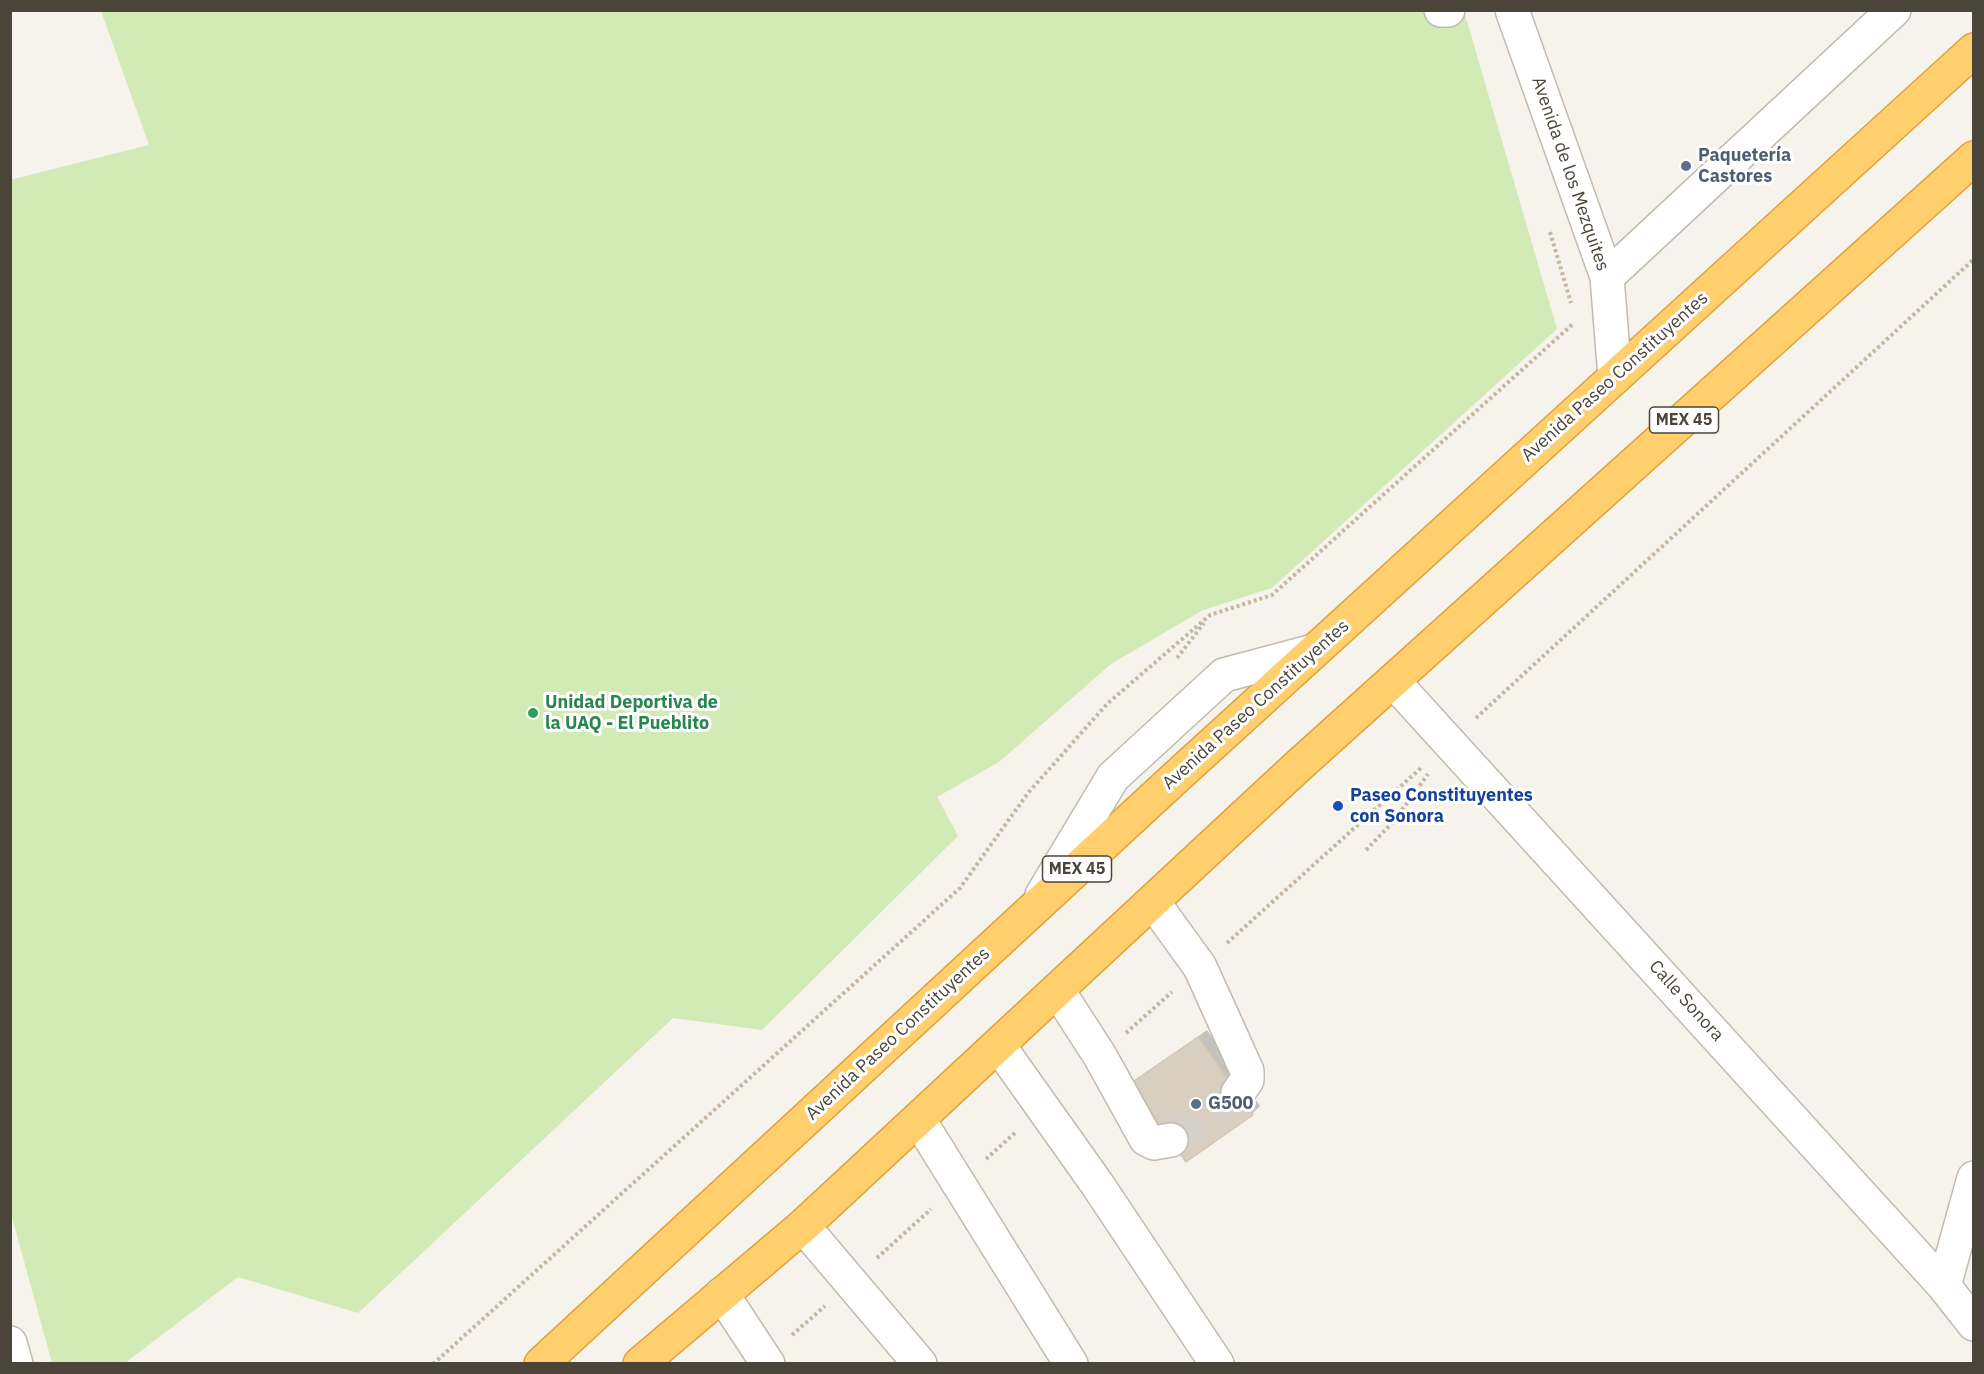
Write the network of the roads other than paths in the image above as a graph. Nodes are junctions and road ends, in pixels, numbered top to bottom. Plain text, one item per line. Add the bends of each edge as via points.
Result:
1 (1442, 10) edge
2 (1448, 10) edge
3 (1512, 10) edge
4 (1894, 10) edge
5 (1974, 50) edge
6 (1974, 158) edge
7 (1607, 277) junction
8 (1615, 377) junction
9 (1314, 651) junction
10 (1394, 682) junction
11 (1153, 902) junction
12 (1034, 909) junction
13 (1058, 991) junction
14 (999, 1046) junction
15 (1238, 1093) tunnel mouth
16 (919, 1120) junction
17 (1171, 1140) tunnel mouth
18 (1974, 1178) edge
19 (803, 1226) junction
20 (722, 1294) junction
21 (1960, 1306) edge
22 (10, 1343) edge
23 (649, 1361) edge
24 (767, 1362) edge
25 (16, 1364) edge
26 (541, 1364) edge
27 (920, 1364) edge
28 (1071, 1364) edge
29 (1217, 1364) edge

1 - 2 street
3 - 7 street, Avenida de los Mezquites
4 - 7 street
5 - 8 highway, Avenida Paseo Constituyentes / MEX 45
6 - 10 highway, MEX 45
7 - 8 street, Avenida de los Mezquites
8 - 9 highway, Avenida Paseo Constituyentes / MEX 45
9 - 12 highway, Avenida Paseo Constituyentes / MEX 45
9 - 12 street via 1224,675 1215,683 1113,777
10 - 11 highway, MEX 45
10 - 21 street, Calle Sonora
11 - 13 highway, MEX 45
11 - 15 street via 1200,967 1247,1071 1247,1080
12 - 26 highway, Avenida Paseo Constituyentes / MEX 45
13 - 14 highway, MEX 45
13 - 17 street via 1146,1139 1154,1143
14 - 16 highway, MEX 45
14 - 29 street
16 - 19 highway, MEX 45
16 - 28 street
18 - 21 street
19 - 20 highway, MEX 45
19 - 27 street
20 - 23 highway, MEX 45
20 - 24 street
22 - 25 street

